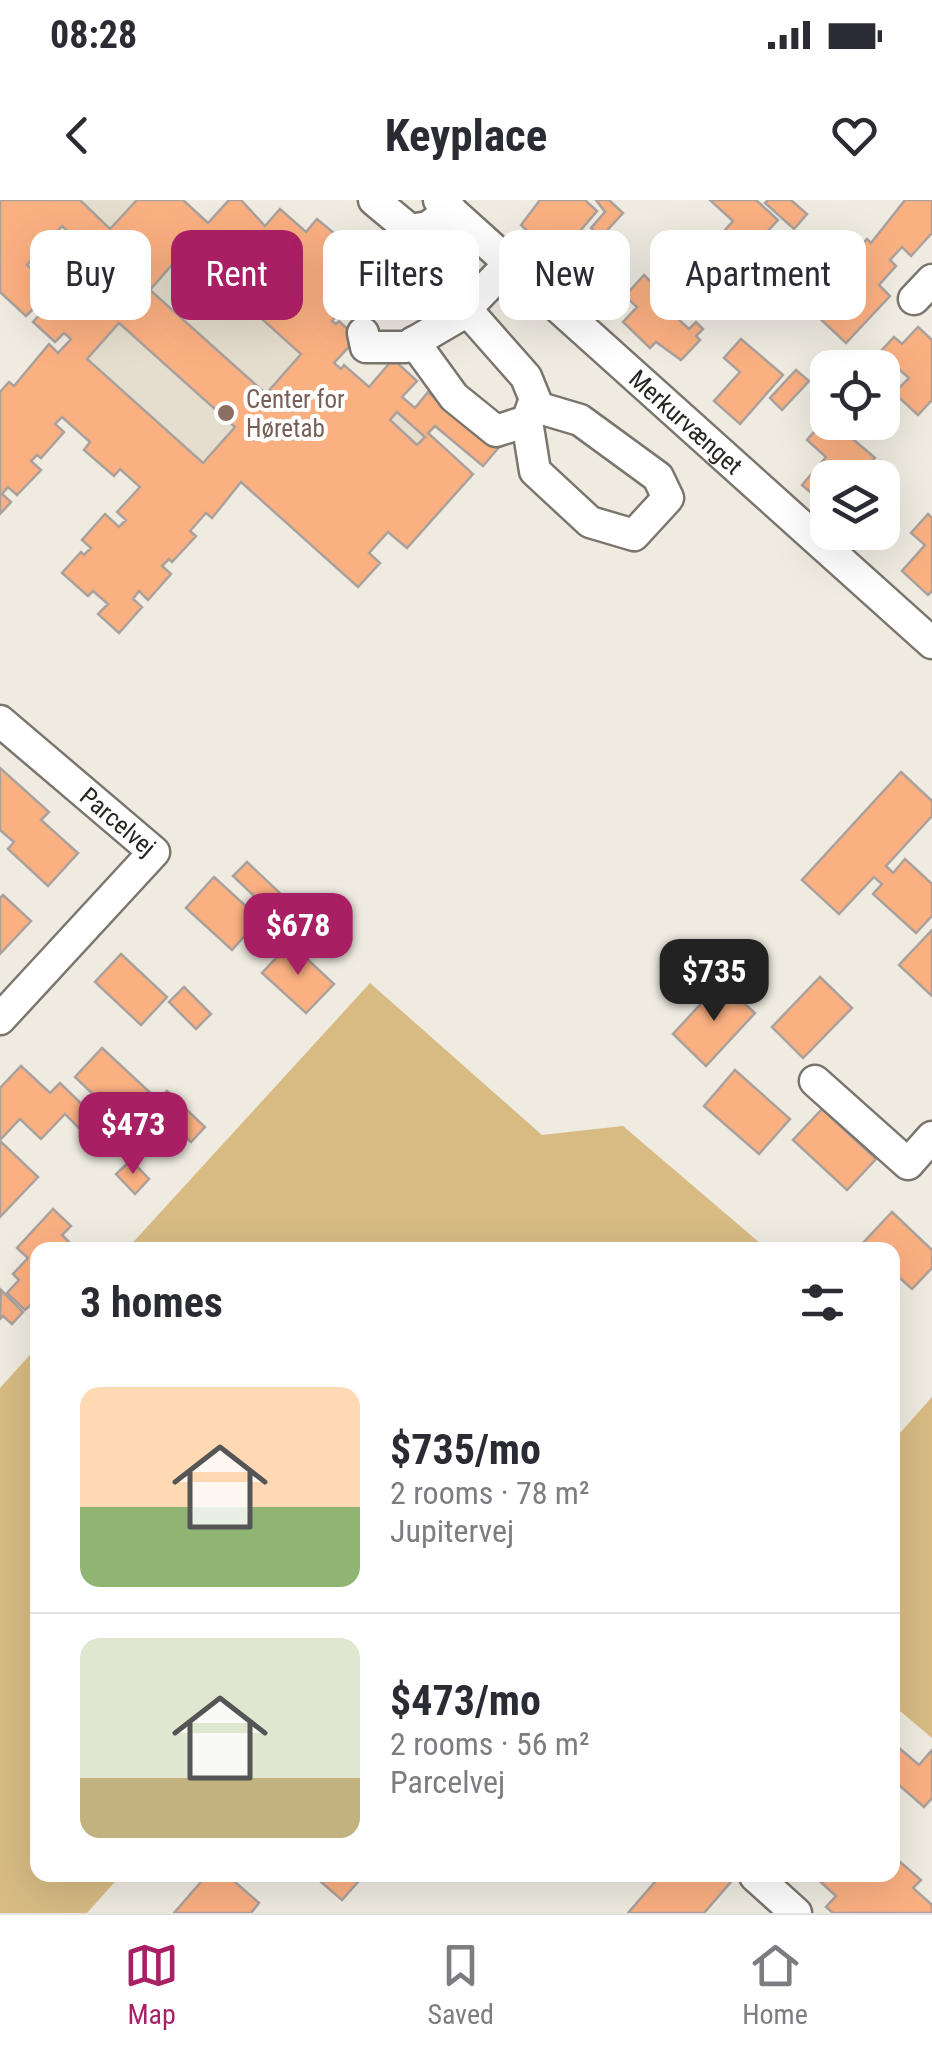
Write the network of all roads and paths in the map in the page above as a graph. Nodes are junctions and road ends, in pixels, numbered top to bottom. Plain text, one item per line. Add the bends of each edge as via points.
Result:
1 (374, 200) edge
2 (445, 205) edge
3 (499, 253) edge
4 (499, 274) edge
5 (479, 295) edge
6 (449, 320) edge
7 (476, 320) edge
8 (573, 320) edge
9 (364, 333) dead end
10 (414, 342) junction
11 (530, 413) junction
12 (932, 644) edge
13 (0, 721) edge
14 (0, 1018) edge
15 (814, 1081) dead end
16 (932, 1137) edge
17 (761, 1882) edge
18 (796, 1913) edge

1 - 2 street via 410,230 428,227
2 - 3 street, Merkurvænget
4 - 5 street
6 - 10 street
7 - 11 street via 526,376 535,399
8 - 12 street, Merkurvænget
9 - 10 street via 366,348
10 - 11 street via 454,397 496,431
11 - 11 street via 535,470 590,522 634,534 668,498 658,477 580,420
13 - 14 street, Parcelvej via 154,852
15 - 16 street via 908,1164
17 - 18 street

